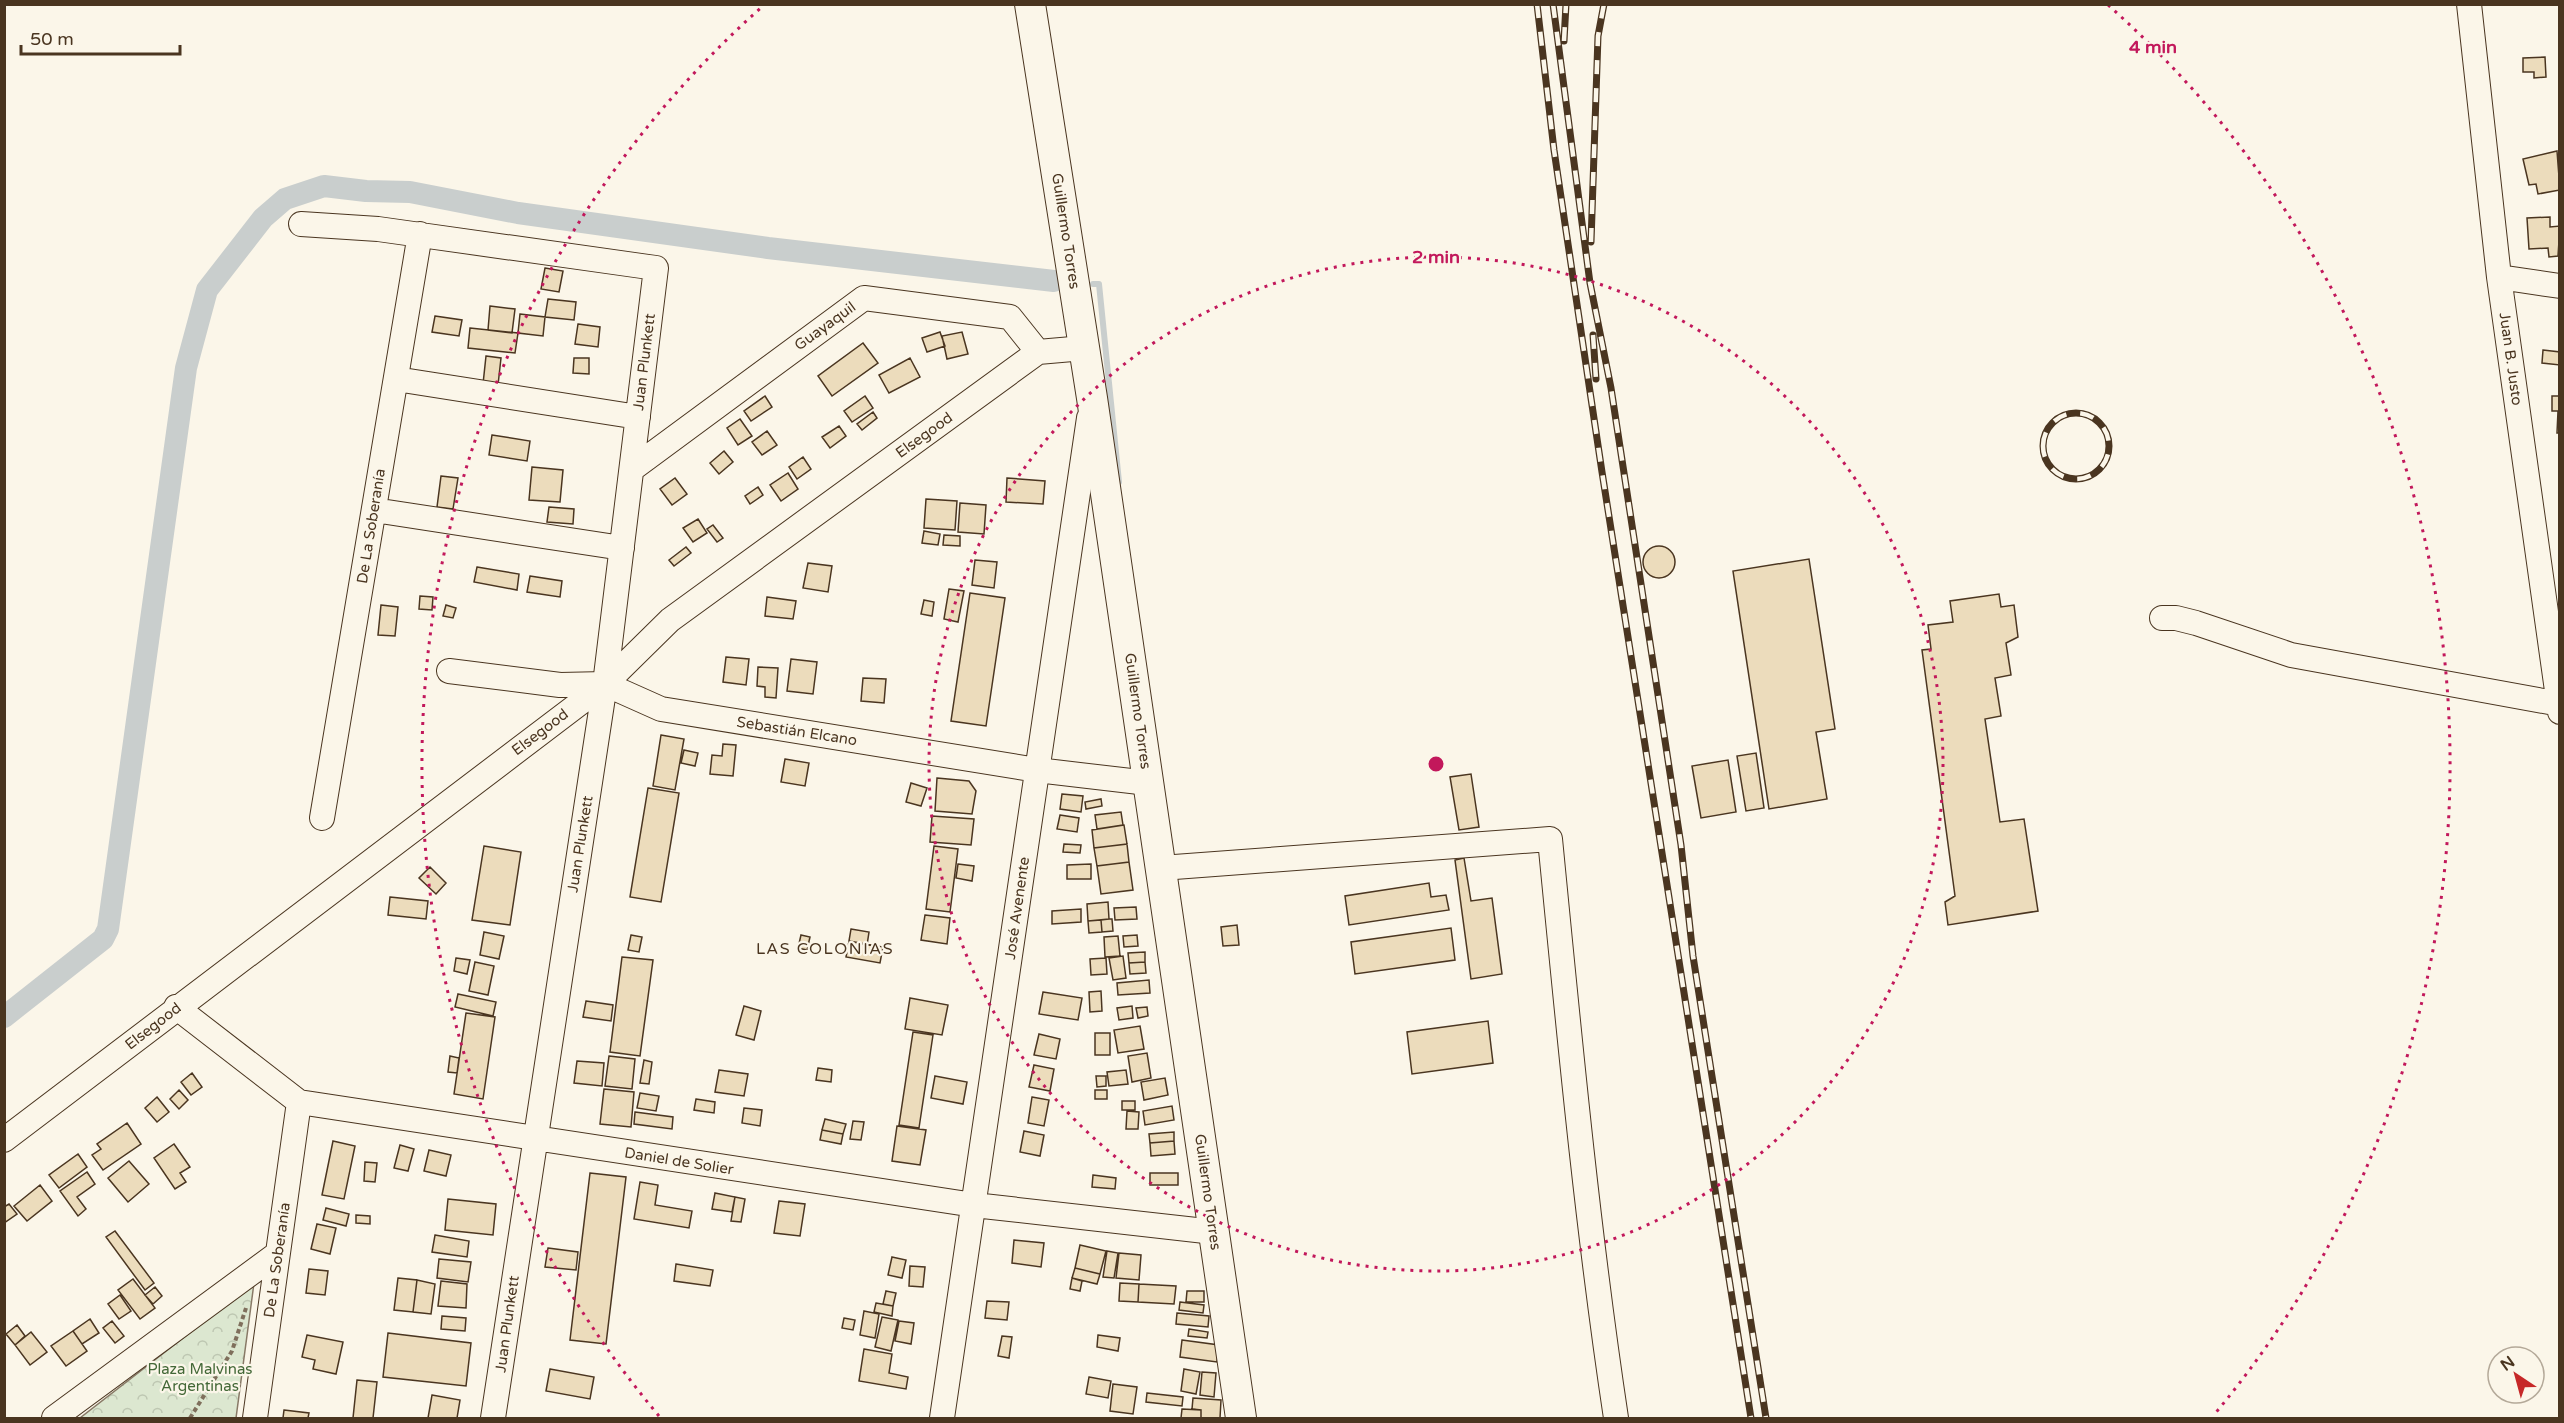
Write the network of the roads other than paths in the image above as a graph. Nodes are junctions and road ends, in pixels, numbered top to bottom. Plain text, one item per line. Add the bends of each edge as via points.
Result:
1 (1030, 4) edge
2 (2469, 4) edge
3 (301, 224) dead end
4 (420, 234) junction
5 (2499, 277) junction
6 (2559, 286) edge
7 (1084, 348) junction
8 (1038, 352) junction
9 (396, 379) junction
10 (1092, 398) junction
11 (638, 417) junction
12 (632, 469) junction
13 (374, 510) junction
14 (622, 548) junction
15 (2162, 618) dead end
16 (449, 671) dead end
17 (605, 684) junction
18 (2559, 706) edge
19 (1037, 770) junction
20 (1148, 783) junction
21 (322, 818) dead end
22 (1161, 868) junction
23 (176, 1007) junction
24 (299, 1102) junction
25 (535, 1139) junction
26 (4, 1140) edge
27 (974, 1205) junction
28 (1214, 1232) junction
29 (278, 1254) junction
30 (54, 1419) edge
31 (255, 1419) edge
32 (493, 1419) edge
33 (942, 1419) edge
34 (1241, 1419) edge
35 (1616, 1419) edge

1 - 7 main road, Guillermo Torres
2 - 5 street, Juan B. Justo
3 - 4 street
4 - 9 street, De La Soberanía
4 - 11 street, Juan Plunkett via 656,268
5 - 6 street
5 - 18 street, Juan B. Justo
7 - 8 street
7 - 10 main road, Guillermo Torres
8 - 12 street, Guayaquil via 1010,317 864,298
8 - 17 street, Elsegood via 670,620
9 - 11 street
9 - 13 street, De La Soberanía
10 - 19 street, José Avenente
10 - 20 main road, Guillermo Torres
11 - 12 street, Juan Plunkett
12 - 14 street, Juan Plunkett
13 - 14 street
13 - 21 street, De La Soberanía
14 - 17 street, Juan Plunkett
15 - 18 street via 2196,623 2291,655
16 - 17 street, Sebastián Elcano via 560,685
17 - 19 street, Sebastián Elcano via 661,709
17 - 23 street, Elsegood
17 - 25 street, Juan Plunkett
19 - 20 street, Sebastián Elcano
19 - 27 street, José Avenente
20 - 22 main road, Guillermo Torres
22 - 28 main road, Guillermo Torres
22 - 35 street via 1550,839 1575,1090
23 - 24 street, Daniel de Solier
23 - 26 street, Elsegood
24 - 25 street, Daniel de Solier
24 - 29 street, De La Soberanía
25 - 27 street, Daniel de Solier
25 - 32 street, Juan Plunkett
27 - 28 street, Daniel de Solier
27 - 33 street, José Avenente
28 - 34 main road, Guillermo Torres
29 - 30 street
29 - 31 street, De La Soberanía

